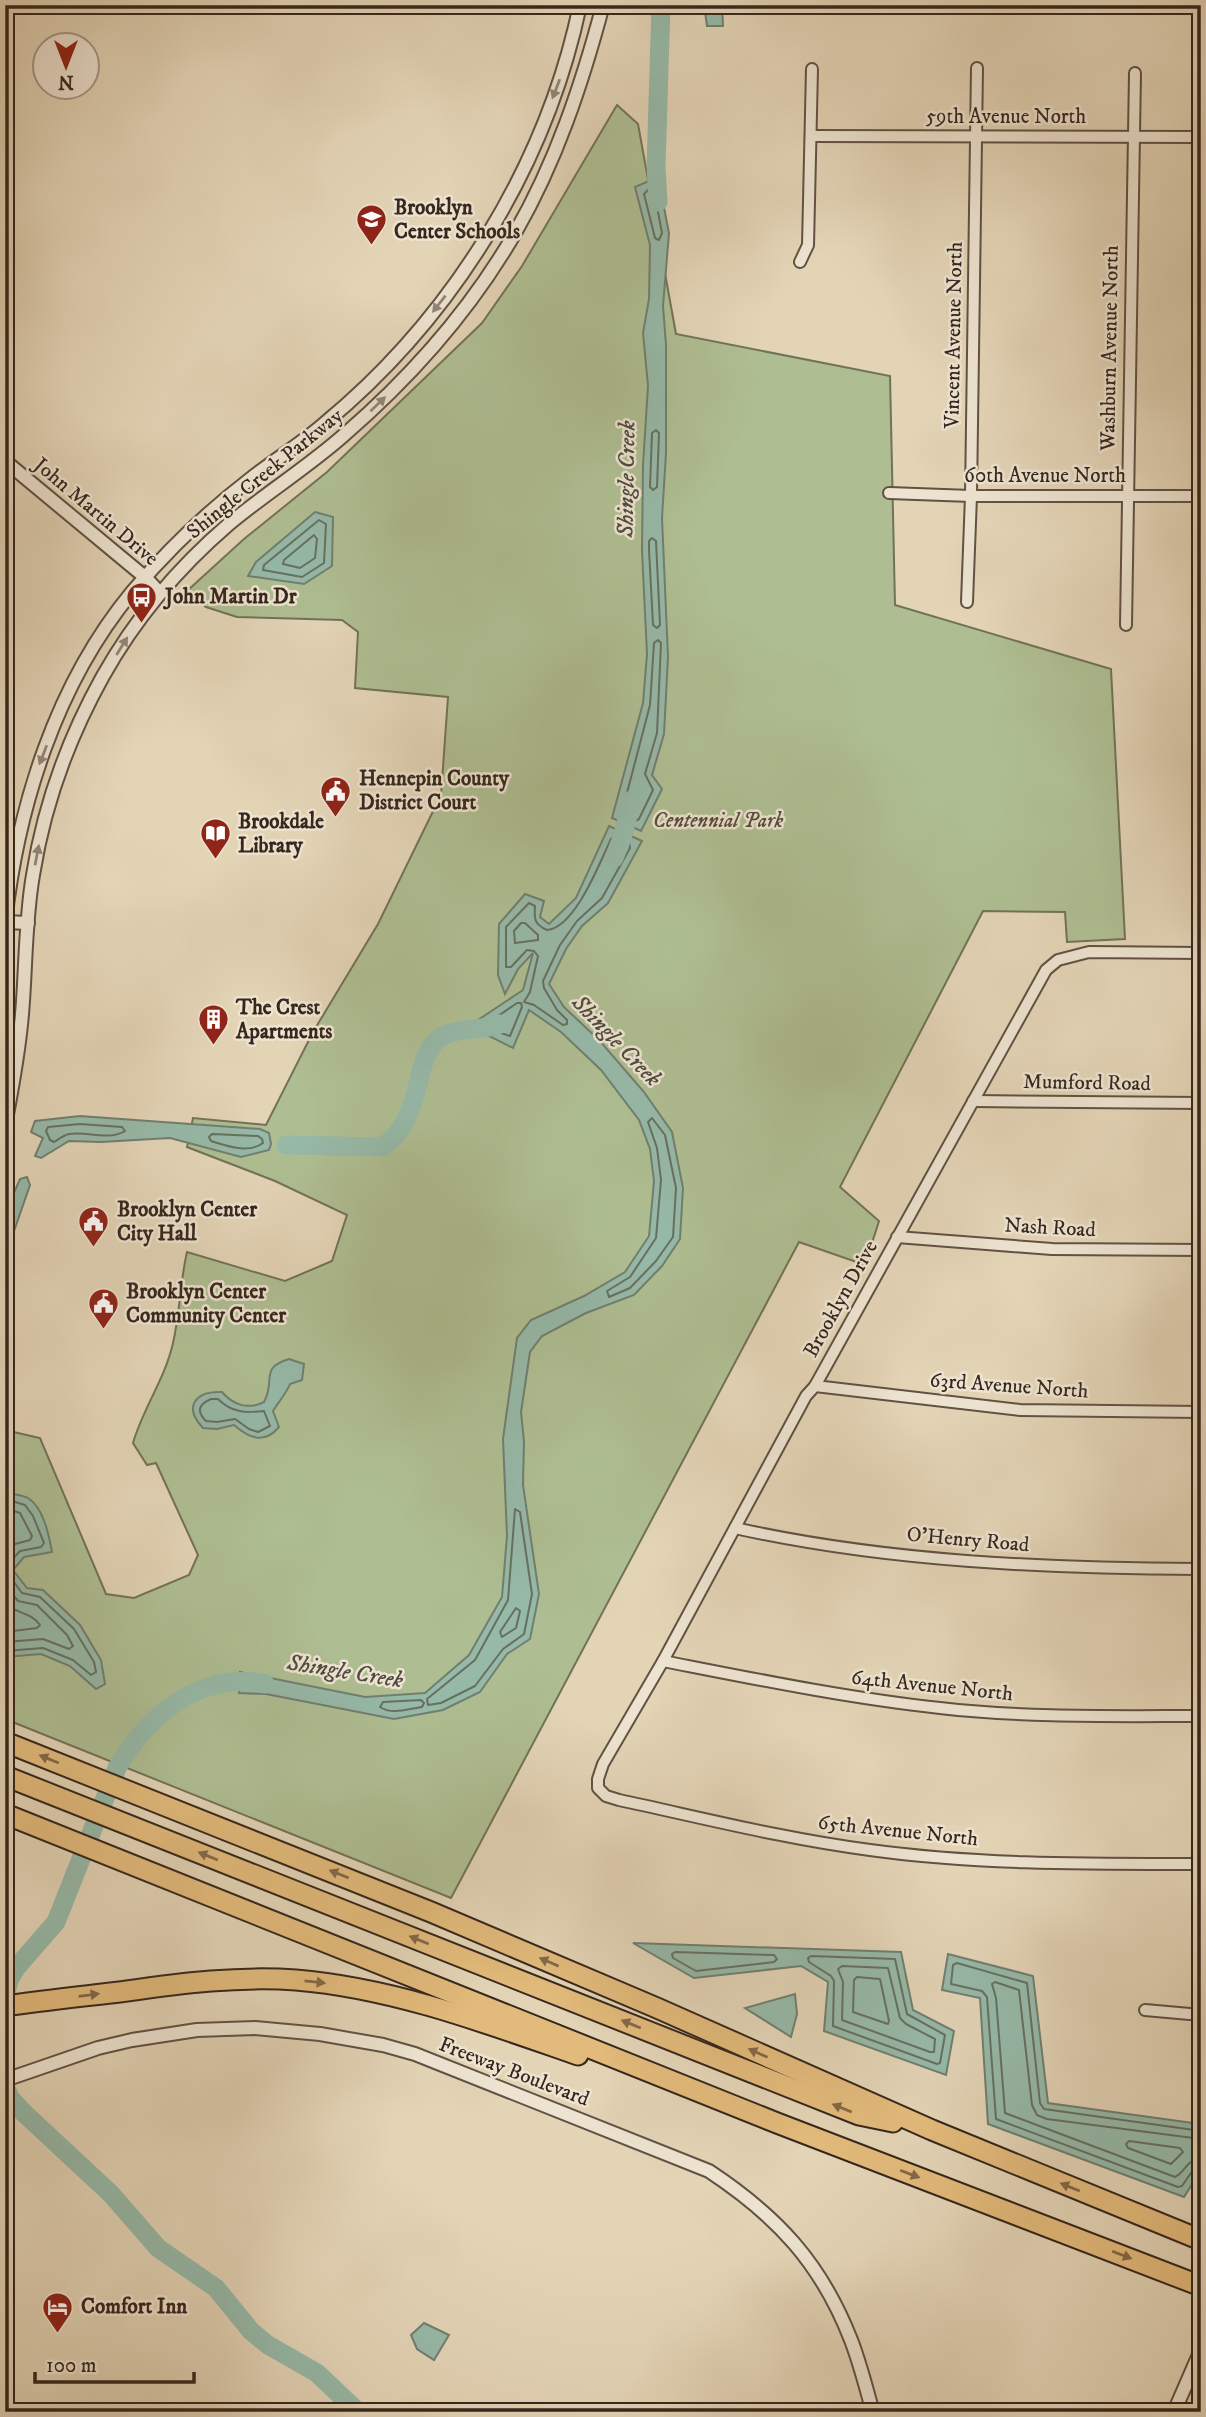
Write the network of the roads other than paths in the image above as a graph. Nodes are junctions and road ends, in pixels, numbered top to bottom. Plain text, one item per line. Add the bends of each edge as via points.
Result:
1 (580, 5) edge
2 (603, 5) edge
3 (812, 68) dead end
4 (977, 68) dead end
5 (1135, 73) dead end
6 (975, 135) junction
7 (812, 136) junction
8 (1133, 136) junction
9 (1201, 137) edge
10 (800, 262) dead end
11 (5, 461) edge
12 (889, 493) dead end
13 (1127, 494) junction
14 (971, 496) junction
15 (1201, 496) edge
16 (146, 578) junction
17 (160, 593) junction
18 (967, 602) dead end
19 (1126, 625) dead end
20 (5, 922) edge
21 (28, 923) junction
22 (1201, 953) edge
23 (973, 1101) junction
24 (1201, 1103) edge
25 (5, 1125) edge
26 (897, 1237) junction
27 (1201, 1250) edge
28 (815, 1386) junction
29 (1201, 1412) edge
30 (734, 1528) junction
31 (1201, 1570) edge
32 (663, 1661) junction
33 (1201, 1716) edge
34 (5, 1742) edge
35 (5, 1776) edge
36 (598, 1788) joint
37 (5, 1814) edge
38 (1201, 1864) edge
39 (13, 2005) edge
40 (1145, 2011) dead end
41 (1201, 2015) edge
42 (5, 2080) edge
43 (777, 2123) junction
44 (932, 2130) junction
45 (1201, 2240) edge
46 (1201, 2286) edge
47 (1201, 2350) edge
48 (873, 2412) edge
49 (1174, 2412) edge

1 -> 16 street, Shingle Creek Parkway via 560,79 519,176 491,228 439,305 343,407 211,511
17 -> 2 street, Shingle Creek Parkway via 227,526 378,405 459,314 515,233 557,146
3 - 7 street
4 - 6 street, Vincent Avenue North
5 - 8 street, Washburn Avenue North
6 - 7 street, 59th Avenue North
6 - 8 street, 59th Avenue North
6 - 14 street, Vincent Avenue North
7 - 10 street via 808,245
8 - 9 street, 59th Avenue North
8 - 13 street, Washburn Avenue North
11 - 16 street, John Martin Drive
12 - 14 street, 60th Avenue North
13 - 14 street, 60th Avenue North
13 - 15 street, 60th Avenue North
13 - 19 street, Washburn Avenue North
14 - 18 street, Vincent Avenue North
16 - 17 street, John Martin Drive
16 -> 20 street, Shingle Creek Parkway via 80,672 43,753 12,865
21 -> 17 street, Shingle Creek Parkway via 42,830 63,762 104,674
20 - 21 street
21 - 25 street, Shingle Creek Parkway via 22,1017
22 - 23 street, Brooklyn Drive via 1088,952 1058,960 1046,970
23 - 24 street, Mumford Road
23 - 26 street, Brooklyn Drive
26 - 27 street, Nash Road via 1052,1249
26 - 28 street, Brooklyn Drive
28 - 29 street, 63rd Avenue North via 1020,1410
28 - 30 street, Brooklyn Drive
30 - 31 street, O'Henry Road via 939,1559
30 - 32 street, Brooklyn Drive
32 - 33 street, 64th Avenue North via 861,1699 943,1709 1023,1715
32 - 36 street, Brooklyn Drive via 603,1764
44 -> 34 highway via 501,1942
44 -> 35 highway via 859,2115
36 - 38 street, 65th Avenue North via 619,1800 747,1830 871,1850 1009,1861
37 - 43 highway
39 -> 43 highway via 220,1979 338,1985 477,2020
40 - 41 street
42 - 48 street, Freeway Boulevard via 98,2048 197,2030 256,2028 320,2034 415,2054 709,2171 740,2192 770,2216 807,2258 851,2341
43 -> 46 highway
45 -> 44 highway
47 - 49 street

